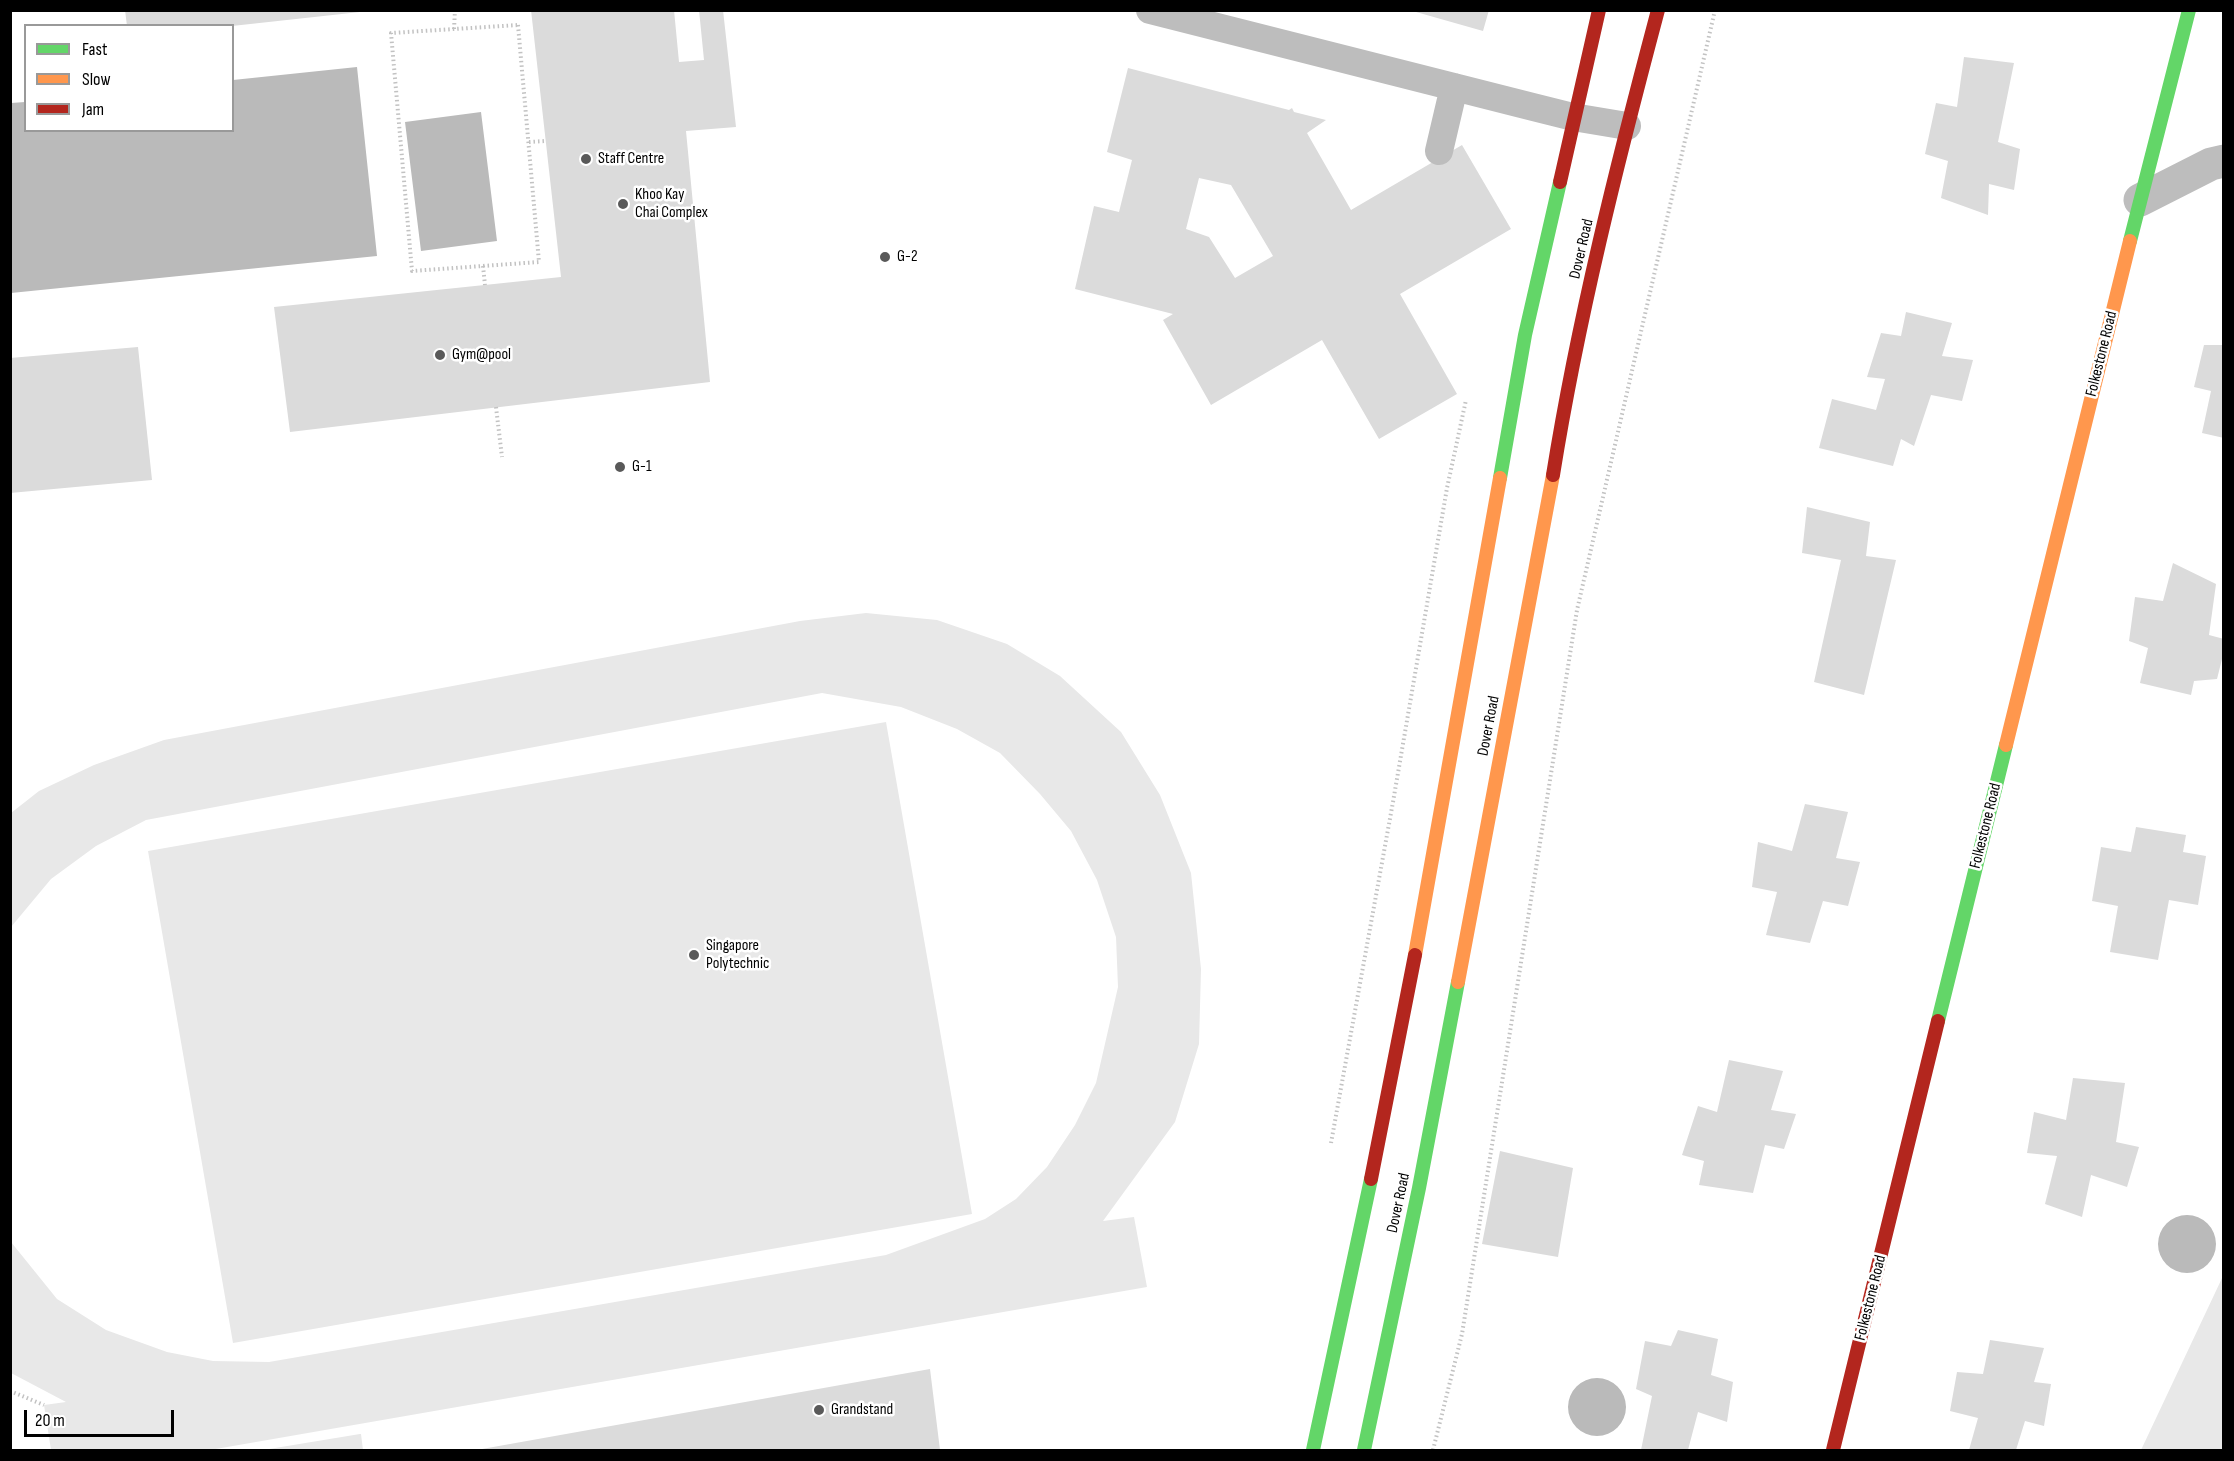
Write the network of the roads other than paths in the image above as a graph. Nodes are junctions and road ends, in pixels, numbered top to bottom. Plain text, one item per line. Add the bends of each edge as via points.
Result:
1 (1150, 10) edge
2 (1599, 10) edge
3 (1658, 10) edge
4 (2189, 10) edge
5 (1454, 87) junction
6 (1573, 117) junction
7 (1627, 126) junction
8 (1439, 151) dead end
9 (2223, 161) edge
10 (2140, 201) junction
11 (1312, 1450) edge
12 (1364, 1450) edge
13 (1833, 1450) edge

1 - 5 lane
2 - 6 street, Dover Road
3 - 7 street, Dover Road
4 - 10 street, Folkestone Road
5 - 6 lane
5 - 8 lane
6 - 7 lane
6 - 11 street, Dover Road via 1525,335 1375,1185
7 - 12 street, Dover Road via 1567,388
9 - 10 street
10 - 13 street, Folkestone Road

